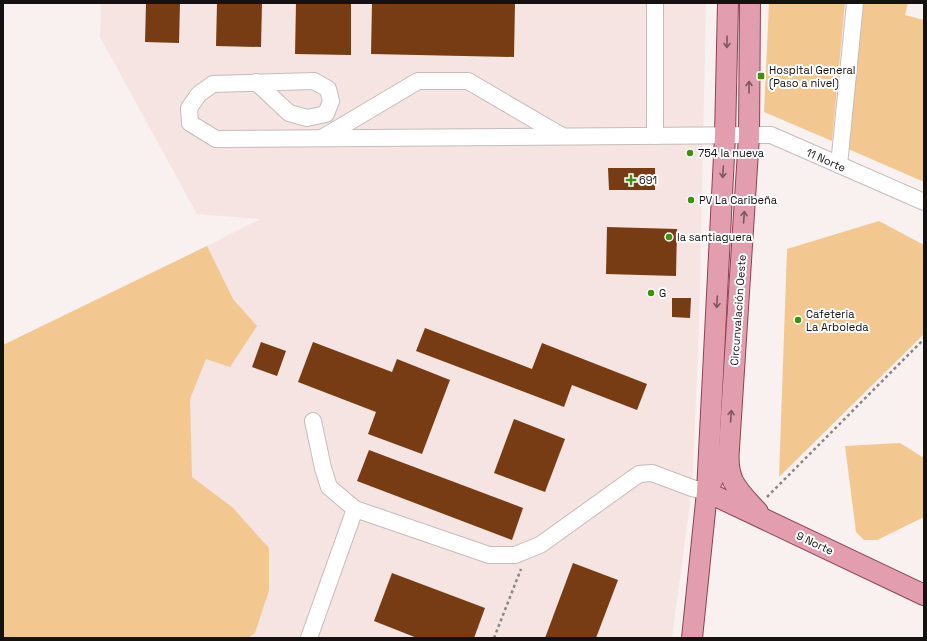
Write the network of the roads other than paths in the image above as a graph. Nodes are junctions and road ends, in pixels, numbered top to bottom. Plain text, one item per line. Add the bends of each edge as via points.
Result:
1 (655, 3) edge
2 (728, 3) edge
3 (750, 3) edge
4 (855, 3) edge
5 (256, 82) dead end
6 (655, 136) junction
7 (725, 136) junction
8 (749, 136) junction
9 (563, 137) junction
10 (321, 139) junction
11 (839, 165) junction
12 (924, 202) edge
13 (313, 421) dead end
14 (729, 448) junction
15 (707, 492) junction
16 (355, 509) junction
17 (760, 514) junction
18 (924, 595) edge
19 (309, 638) edge
20 (692, 638) edge

1 - 6 street
2 -> 7 main road, Circunvalación Oeste
8 -> 3 main road, Circunvalación Oeste
4 - 11 street
5 - 10 street, 11 Norte via 213,84 199,94 189,108 190,123 216,139
6 - 7 street, 11 Norte
6 - 9 street, 11 Norte
7 - 8 street, 11 Norte
7 -> 15 main road, Circunvalación Oeste
8 - 11 street, 11 Norte via 771,135
14 -> 8 main road, Circunvalación Oeste
9 - 10 street, 11 Norte
9 - 10 street via 468,81 418,81
11 - 12 street, 11 Norte
13 - 16 street via 329,487
14 - 15 main road, Circunvalación Oeste
14 - 17 main road via 727,463 733,482 740,494
15 - 16 street via 652,473 639,474 540,545 515,555 489,555
15 - 17 main road, 9 Norte
15 - 20 main road, Circunvalación Oeste
16 - 19 street
17 - 18 main road, 9 Norte

